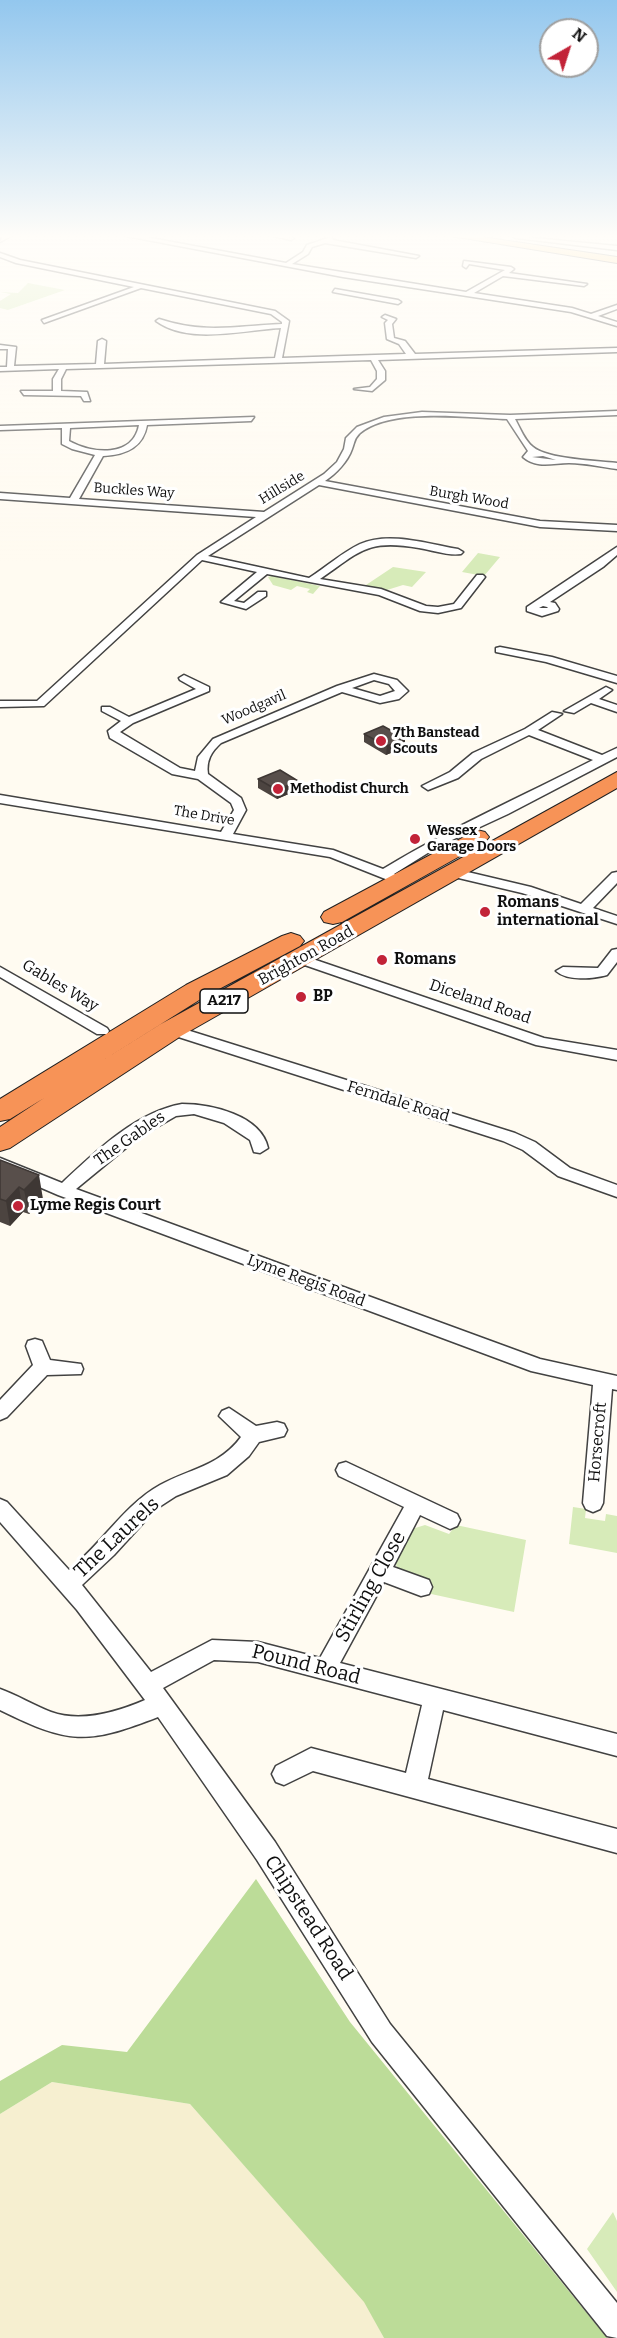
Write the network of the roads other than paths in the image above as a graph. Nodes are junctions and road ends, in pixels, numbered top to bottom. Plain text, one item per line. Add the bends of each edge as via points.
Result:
1 (21, 345) dead end
2 (102, 345) edge
3 (282, 345) edge
4 (403, 345) edge
5 (2, 347) dead end
6 (12, 347) junction
7 (617, 350) edge
8 (414, 356) junction
9 (374, 358) junction
10 (278, 361) junction
11 (100, 366) junction
12 (64, 367) junction
13 (0, 369) edge
14 (10, 369) junction
15 (358, 389) dead end
16 (24, 393) dead end
17 (57, 393) junction
18 (87, 399) dead end
19 (617, 413) edge
20 (510, 417) junction
21 (251, 419) dead end
22 (143, 423) junction
23 (66, 426) junction
24 (0, 428) edge
25 (100, 454) junction
26 (617, 466) edge
27 (318, 482) junction
28 (0, 496) edge
29 (73, 501) junction
30 (265, 515) junction
31 (617, 528) edge
32 (617, 550) edge
33 (356, 551) junction
34 (458, 552) dead end
35 (375, 555) dead end
36 (200, 557) junction
37 (265, 571) junction
38 (480, 576) dead end
39 (310, 581) junction
40 (404, 588) dead end
41 (240, 590) dead end
42 (390, 594) junction
43 (543, 603) dead end
44 (501, 650) dead end
45 (184, 678) dead end
46 (617, 680) edge
47 (342, 688) dead end
48 (606, 690) dead end
49 (593, 700) junction
50 (0, 704) edge
51 (106, 709) dead end
52 (617, 709) edge
53 (570, 711) dead end
54 (556, 714) dead end
55 (124, 723) junction
56 (529, 731) junction
57 (617, 752) edge
58 (609, 760) edge
59 (202, 776) junction
60 (617, 779) edge
61 (428, 786) dead end
62 (0, 799) edge
63 (226, 835) junction
64 (461, 869) junction
65 (392, 876) junction
66 (617, 876) edge
67 (583, 910) junction
68 (617, 920) edge
69 (617, 953) edge
70 (289, 954) junction
71 (0, 971) edge
72 (563, 971) dead end
73 (171, 1030) junction
74 (102, 1031) dead end
75 (617, 1055) edge
76 (0, 1112) edge
77 (0, 1141) edge
78 (260, 1148) dead end
79 (0, 1164) edge
80 (64, 1191) junction
81 (617, 1191) edge
82 (35, 1346) dead end
83 (43, 1367) junction
84 (74, 1369) dead end
85 (610, 1382) edge
86 (0, 1412) edge
87 (229, 1416) dead end
88 (277, 1430) dead end
89 (253, 1435) junction
90 (346, 1470) dead end
91 (593, 1503) dead end
92 (416, 1504) junction
93 (0, 1508) edge
94 (450, 1520) dead end
95 (380, 1571) junction
96 (68, 1583) junction
97 (422, 1587) dead end
98 (325, 1670) junction
99 (155, 1694) junction
100 (435, 1697) junction
101 (0, 1699) edge
102 (617, 1745) edge
103 (284, 1774) dead end
104 (414, 1787) junction
105 (617, 1841) edge
106 (617, 2326) edge

1 - 6 street
2 - 11 street
3 - 10 street
4 - 8 street
5 - 6 street
6 - 14 street
7 - 8 street
8 - 9 street
9 - 10 street
9 - 15 street via 381,380 372,389
10 - 11 street
11 - 12 street
12 - 14 street
12 - 17 street via 57,379
13 - 14 street
16 - 17 street
17 - 18 street via 84,394
19 - 20 street, Hillside
20 - 26 street via 528,448 535,452
20 - 27 street, Hillside via 435,413 377,422 354,434 340,463
21 - 22 street
22 - 23 street
22 - 25 street via 137,442
23 - 24 street
23 - 25 street via 65,442
25 - 29 street
27 - 30 street, Hillside
27 - 31 street, Burgh Wood via 540,524
28 - 29 street, Buckles Way
29 - 30 street, Buckles Way
30 - 36 street, Hillside
32 - 43 street
33 - 34 street via 385,541
33 - 35 street
33 - 39 street
36 - 37 street
36 - 50 street, Hillside via 40,704
37 - 39 street
37 - 41 street
38 - 42 street via 457,606 448,610 424,609
39 - 42 street
40 - 42 street
44 - 46 street via 548,659
45 - 55 street via 205,689
47 - 59 street, Woodgavil via 217,741 201,761
48 - 49 street
49 - 52 street
49 - 53 street
51 - 55 street
54 - 56 street
55 - 59 street via 114,731 119,740 186,775
56 - 58 street
56 - 61 street via 471,761 460,777
57 - 58 street, Brighton Road
58 - 65 highway, Brighton Road / A217
59 - 63 street via 240,804
60 - 64 highway, Brighton Road / A217
62 - 63 street, The Drive
63 - 65 street, The Drive via 333,854
64 - 67 street
64 - 70 highway, Brighton Road / A217
65 - 70 highway, Brighton Road / A217
66 - 67 street
67 - 68 street
69 - 72 street via 602,972
70 - 73 highway, Brighton Road / A217
70 - 75 street, Diceland Road via 541,1042
70 - 76 highway, Brighton Road / A217 via 195,991
71 - 74 street, Gables Way
73 - 77 highway, Brighton Road / A217
73 - 81 street, Ferndale Road via 509,1137 529,1146 564,1172
78 - 80 street, The Gables via 258,1138 237,1122 185,1108 170,1111 104,1156
79 - 80 street, Lyme Regis Road
80 - 85 street, Lyme Regis Road via 537,1366
82 - 83 street
83 - 84 street
83 - 86 street
85 - 91 street, Horsecroft
87 - 89 street
88 - 89 street
89 - 96 street, The Laurels via 242,1454 226,1468 175,1486 145,1507 87,1569
90 - 92 street
92 - 94 street
92 - 95 street, Stirling Close
93 - 96 street, Chipstead Road
95 - 97 street
95 - 98 street, Stirling Close
96 - 99 street, Chipstead Road
98 - 99 street, Pound Road via 258,1652 212,1650
98 - 100 street, Pound Road
99 - 101 street, Pound Road via 113,1723 75,1727 54,1723
99 - 106 street, Chipstead Road via 266,1851 381,2033
100 - 102 street, Pound Road
100 - 104 street
103 - 104 street via 311,1759
104 - 105 street

